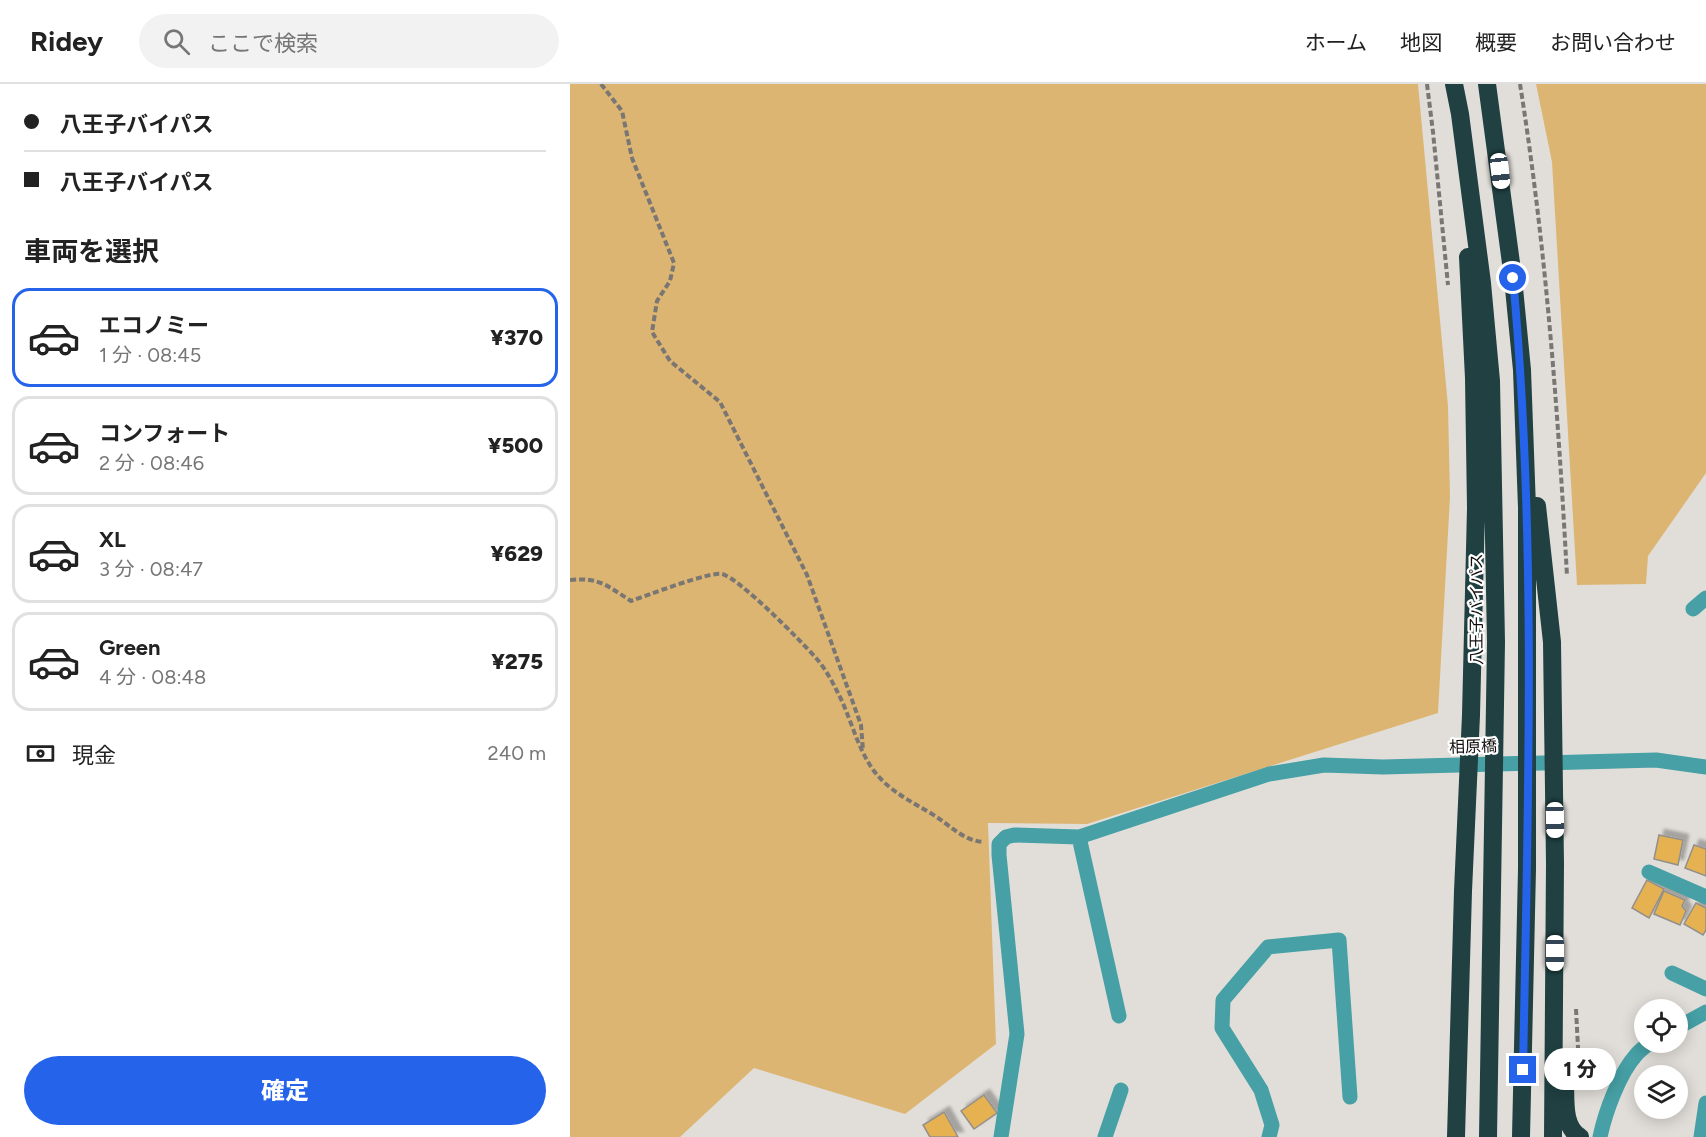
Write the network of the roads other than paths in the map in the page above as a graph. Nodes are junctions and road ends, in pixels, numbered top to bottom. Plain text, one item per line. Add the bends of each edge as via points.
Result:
1 (1454, 84) edge
2 (1487, 84) edge
3 (1460, 114) junction
4 (1522, 370) junction
5 (1706, 597) edge
6 (1693, 609) dead end
7 (1706, 767) edge
8 (1079, 837) junction
9 (1649, 872) dead end
10 (1706, 897) edge
11 (1672, 973) dead end
12 (1706, 989) edge
13 (1706, 1012) edge
14 (1119, 1016) dead end
15 (1555, 1019) junction
16 (1688, 1022) edge
17 (1638, 1053) edge
18 (1121, 1090) dead end
19 (1350, 1097) dead end
20 (1706, 1103) edge
21 (1001, 1137) edge
22 (1105, 1137) edge
23 (1269, 1137) edge
24 (1456, 1137) edge
25 (1488, 1137) edge
26 (1521, 1137) edge
27 (1553, 1137) edge
28 (1580, 1137) edge
29 (1600, 1137) edge
30 (1701, 1137) edge

1 - 3 highway, 八王子バイパス
2 - 4 highway
3 - 24 highway via 1474,378 1476,508
3 - 25 highway, 八王子バイパス via 1491,381 1495,511
4 - 15 highway via 1552,642
4 - 26 highway via 1528,641
5 - 6 street
7 - 8 street, 相原橋 via 1656,760 1324,765 1269,774
8 - 14 street
8 - 21 street via 1014,835 999,844 1017,1034
9 - 10 street
11 - 12 street
13 - 16 street
15 - 27 highway
15 - 28 highway via 1568,1121 1571,1131
17 - 29 street via 1610,1103
18 - 22 street
19 - 23 street via 1339,940 1268,947 1223,1000 1222,1028 1261,1090 1272,1125
20 - 30 street

